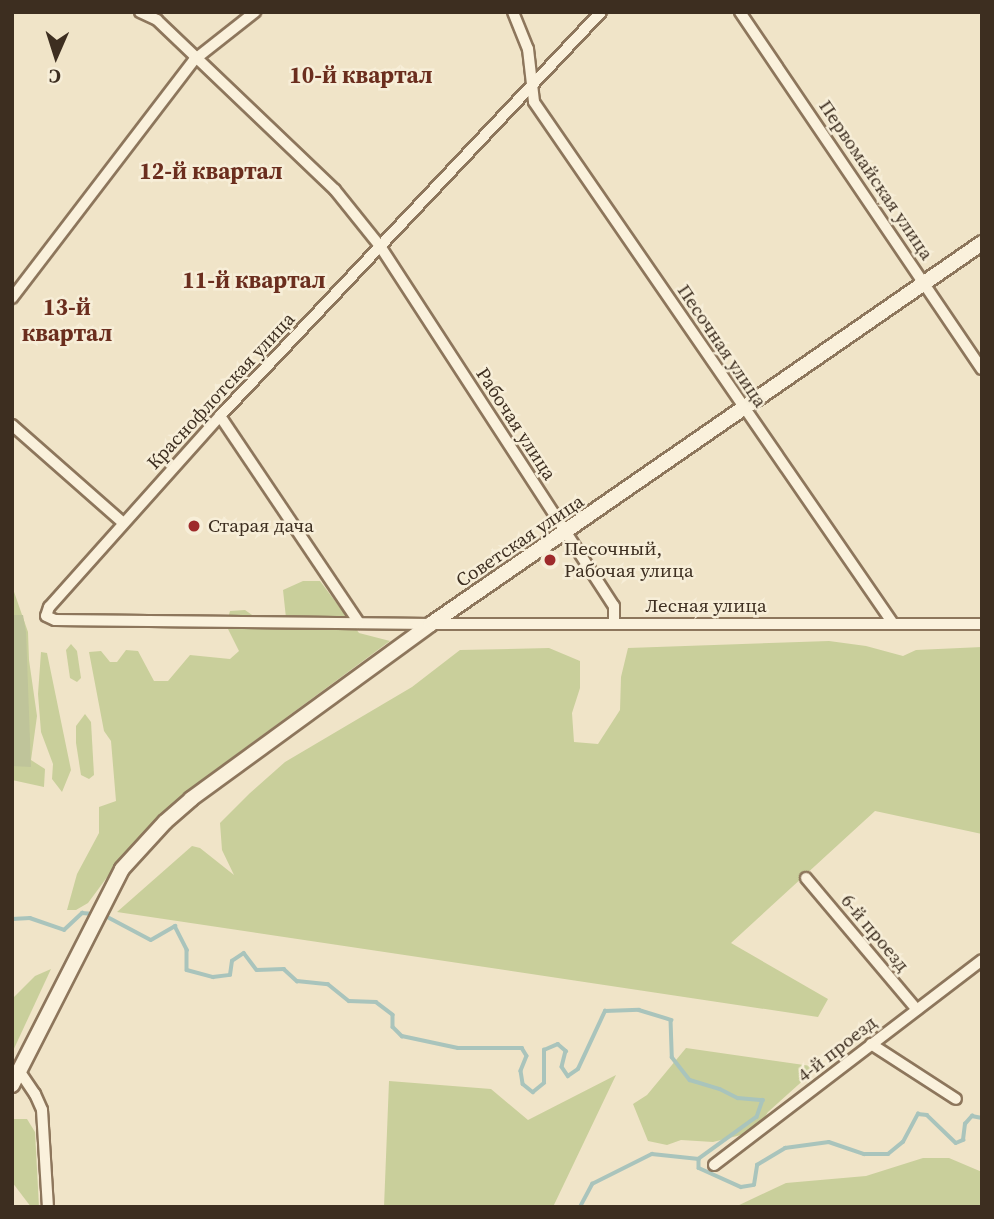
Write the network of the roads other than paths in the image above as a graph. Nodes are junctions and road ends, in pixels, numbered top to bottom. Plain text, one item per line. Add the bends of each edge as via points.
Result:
1 (140, 12) edge
2 (255, 12) edge
3 (513, 12) edge
4 (601, 12) edge
5 (740, 12) edge
6 (194, 60) junction
7 (534, 84) junction
8 (982, 243) edge
9 (380, 246) junction
10 (925, 283) junction
11 (12, 298) edge
12 (982, 369) edge
13 (743, 407) junction
14 (220, 416) junction
15 (12, 425) edge
16 (123, 523) junction
17 (566, 534) junction
18 (46, 616) joint
19 (892, 622) junction
20 (359, 624) junction
21 (431, 624) junction
22 (614, 624) junction
23 (982, 624) edge
24 (806, 878) dead end
25 (982, 960) edge
26 (917, 1010) junction
27 (872, 1044) junction
28 (20, 1072) junction
29 (12, 1085) edge
30 (956, 1099) dead end
31 (714, 1165) dead end
32 (48, 1207) edge

1 - 6 street, Рабочая улица via 156,20
2 - 6 street
3 - 7 street, Песочная улица via 528,49
4 - 7 street, Краснофлотская улица
5 - 10 street, Первомайская улица
6 - 9 street, Рабочая улица via 335,190
6 - 11 street
7 - 9 street, Краснофлотская улица
7 - 13 street, Песочная улица via 534,102
8 - 10 main road, Советская улица
9 - 14 street, Краснофлотская улица
9 - 17 street, Рабочая улица
10 - 12 street, Первомайская улица
10 - 13 main road, Советская улица
13 - 17 main road, Советская улица
13 - 19 street, Песочная улица
14 - 16 street, Краснофлотская улица
14 - 20 street
15 - 16 street
16 - 18 street, Краснофлотская улица
17 - 21 main road, Советская улица
17 - 22 street, Рабочая улица via 614,606
18 - 20 street, Лесная улица via 55,620
19 - 22 street, Лесная улица
19 - 23 street, Лесная улица
20 - 21 street, Лесная улица
21 - 22 street, Лесная улица
21 - 28 main road, Советская улица via 191,799 141,845 106,898
24 - 26 street, 6-й проезд
25 - 26 street, 4-й проезд
26 - 27 street, 4-й проезд
27 - 30 street
27 - 31 street, 4-й проезд
28 - 29 main road, Советская улица
28 - 32 street via 42,1110

